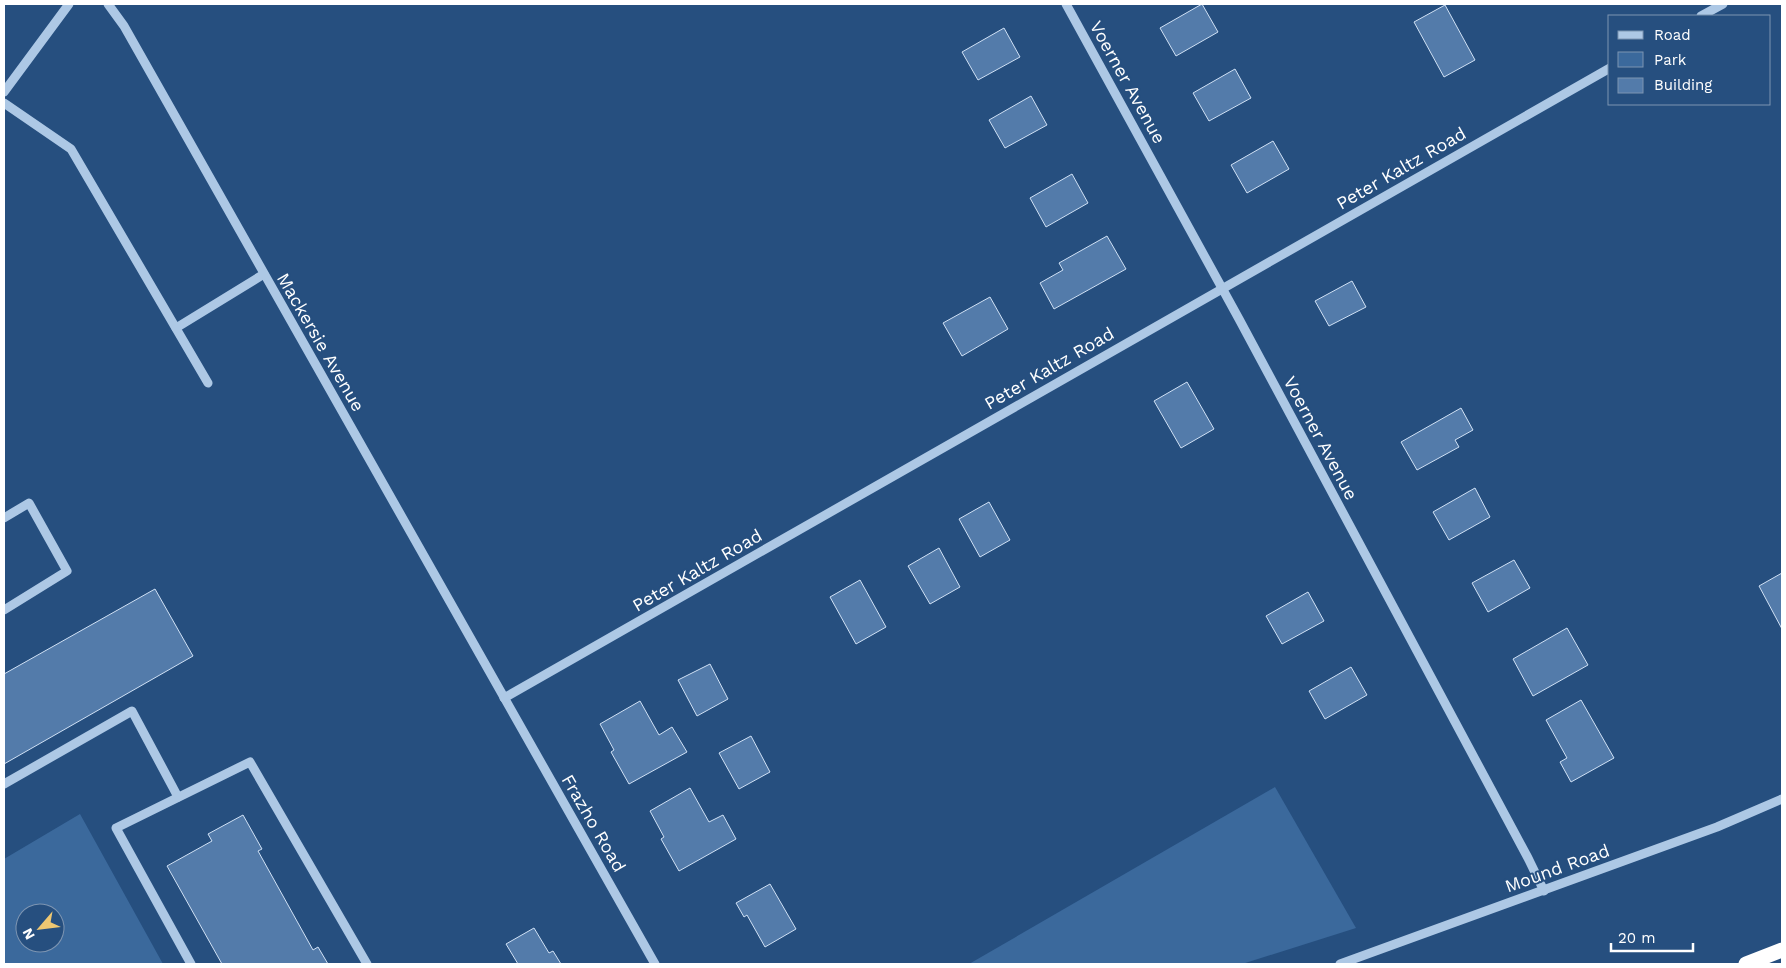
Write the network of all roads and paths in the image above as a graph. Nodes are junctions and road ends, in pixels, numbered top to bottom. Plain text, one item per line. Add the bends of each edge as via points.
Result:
1 (108, 4) edge
2 (1066, 4) edge
3 (1723, 4) edge
4 (65, 5) edge
5 (1703, 15) edge
6 (1608, 69) edge
7 (4, 92) edge
8 (4, 103) edge
9 (264, 274) junction
10 (1222, 288) junction
11 (176, 328) junction
12 (208, 384) dead end
13 (4, 518) edge
14 (4, 610) edge
15 (504, 698) junction
16 (4, 784) edge
17 (178, 797) junction
18 (1782, 799) edge
19 (1544, 890) junction
20 (1782, 950) edge
21 (191, 964) edge
22 (367, 964) edge
23 (655, 964) edge
24 (1340, 964) edge
25 (1746, 964) edge

1 - 9 street, Mackersie Avenue via 124,26
2 - 10 street, Voerner Avenue
3 - 5 street
4 - 7 street
6 - 10 street, Peter Kaltz Road
8 - 11 street via 71,149
9 - 11 street
9 - 15 street, Mackersie Avenue
10 - 15 street, Peter Kaltz Road
10 - 19 street, Voerner Avenue
11 - 12 street
13 - 14 street via 29,503 68,571
15 - 23 street, Frazho Road
16 - 17 street via 132,711
17 - 21 street via 116,828
17 - 22 street via 250,762
18 - 19 street, Mound Road via 1717,827
19 - 24 street, Mound Road
20 - 25 highway

